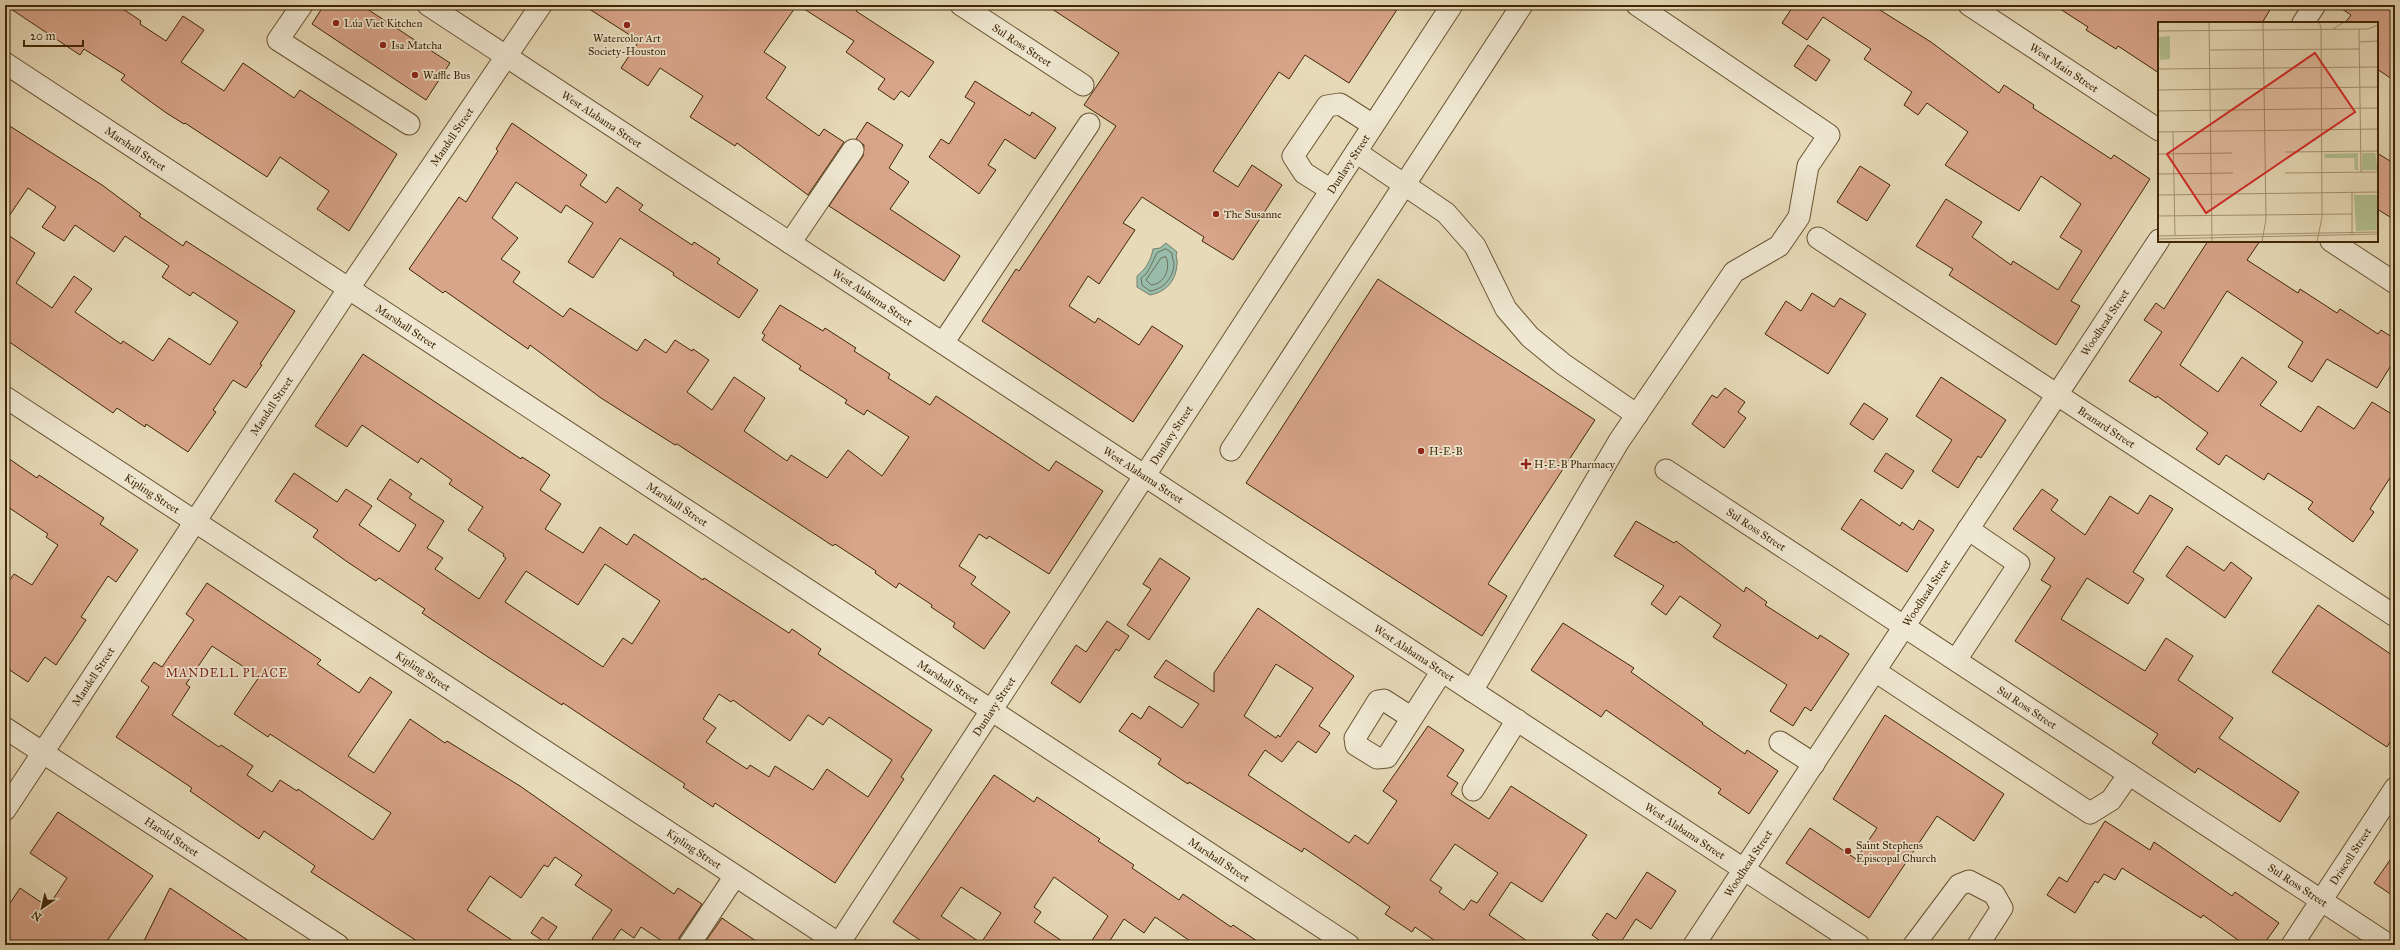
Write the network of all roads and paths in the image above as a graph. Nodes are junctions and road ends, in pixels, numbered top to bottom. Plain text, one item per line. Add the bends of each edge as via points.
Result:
1 (302, 5) edge
2 (428, 5) edge
3 (541, 5) edge
4 (961, 5) edge
5 (1522, 5) edge
6 (1637, 5) edge
7 (1970, 5) edge
8 (2315, 5) edge
9 (1443, 8) edge
10 (2304, 22) edge
11 (507, 57) junction
12 (5, 63) edge
13 (1083, 85) dead end
14 (409, 124) dead end
15 (1089, 124) dead end
16 (1373, 125) junction
17 (2158, 129) edge
18 (853, 150) dead end
19 (1356, 152) junction
20 (1404, 185) junction
21 (1331, 190) junction
22 (1818, 238) dead end
23 (2158, 241) edge
24 (2333, 242) edge
25 (790, 243) junction
26 (2395, 282) edge
27 (349, 288) junction
28 (943, 343) junction
29 (2056, 394) junction
30 (5, 398) edge
31 (1637, 415) junction
32 (1231, 450) dead end
33 (1666, 470) dead end
34 (1144, 476) junction
35 (194, 521) junction
36 (1968, 529) junction
37 (2395, 616) edge
38 (1904, 626) junction
39 (1956, 660) junction
40 (1442, 671) junction
41 (1875, 671) junction
42 (1472, 691) junction
43 (991, 710) junction
44 (1412, 718) dead end
45 (1517, 720) junction
46 (5, 728) edge
47 (1780, 742) dead end
48 (43, 753) junction
49 (1814, 764) junction
50 (2129, 774) junction
51 (2395, 788) edge
52 (1473, 790) dead end
53 (5, 810) edge
54 (1744, 870) junction
55 (735, 876) junction
56 (2322, 901) junction
57 (2387, 944) edge
58 (338, 945) edge
59 (689, 945) edge
60 (839, 945) edge
61 (1349, 945) edge
62 (1694, 945) edge
63 (1859, 945) edge
64 (1914, 945) edge
65 (1978, 945) edge
66 (2292, 945) edge

1 - 14 street via 278,40
2 - 11 street, West Alabama Street
3 - 11 street, Mandell Street
4 - 13 street, Sul Ross Street
5 - 20 street
6 - 31 street via 1829,135 1808,166 1798,216 1779,246 1734,272
7 - 17 street, West Main Street
8 - 10 street
9 - 16 street, Dunlavy Street
11 - 25 street, West Alabama Street
11 - 27 street, Mandell Street
12 - 27 street, Marshall Street
15 - 28 street
16 - 19 street, Dunlavy Street
16 - 21 street via 1340,104 1327,106 1293,156 1304,173
18 - 25 street
19 - 20 street
19 - 21 street, Dunlavy Street
20 - 31 street via 1446,213 1476,246 1506,309 1530,337 1563,364
20 - 32 street
21 - 34 street, Dunlavy Street
22 - 29 street, Branard Street
23 - 29 street, Woodhead Street
24 - 26 street
25 - 28 street, West Alabama Street
27 - 35 street, Mandell Street
27 - 43 street, Marshall Street
28 - 34 street, West Alabama Street
29 - 36 street, Woodhead Street
29 - 37 street, Branard Street
30 - 35 street, Kipling Street
31 - 42 street via 1619,441
33 - 38 street, Sul Ross Street
34 - 40 street, West Alabama Street
34 - 43 street, Dunlavy Street
35 - 48 street, Mandell Street
35 - 55 street, Kipling Street
36 - 38 street, Woodhead Street
36 - 39 street via 2019,564
38 - 39 street, Sul Ross Street
38 - 41 street, Woodhead Street
39 - 50 street, Sul Ross Street
40 - 42 street, West Alabama Street
40 - 44 street
41 - 49 street, Woodhead Street
41 - 50 street via 2090,813 2111,800
42 - 45 street, West Alabama Street
43 - 60 street, Dunlavy Street
43 - 61 street, Marshall Street
45 - 52 street
45 - 54 street, West Alabama Street
46 - 48 street, Harold Street
47 - 49 street
48 - 53 street, Mandell Street
48 - 58 street, Harold Street
49 - 54 street, Woodhead Street
50 - 56 street, Sul Ross Street
51 - 56 street, Driscoll Street
54 - 62 street, Woodhead Street
54 - 63 street, West Alabama Street
55 - 59 street
55 - 60 street, Kipling Street
56 - 57 street, Sul Ross Street
56 - 66 street, Driscoll Street
64 - 65 street via 1959,885 1969,881 1994,894 2002,908

